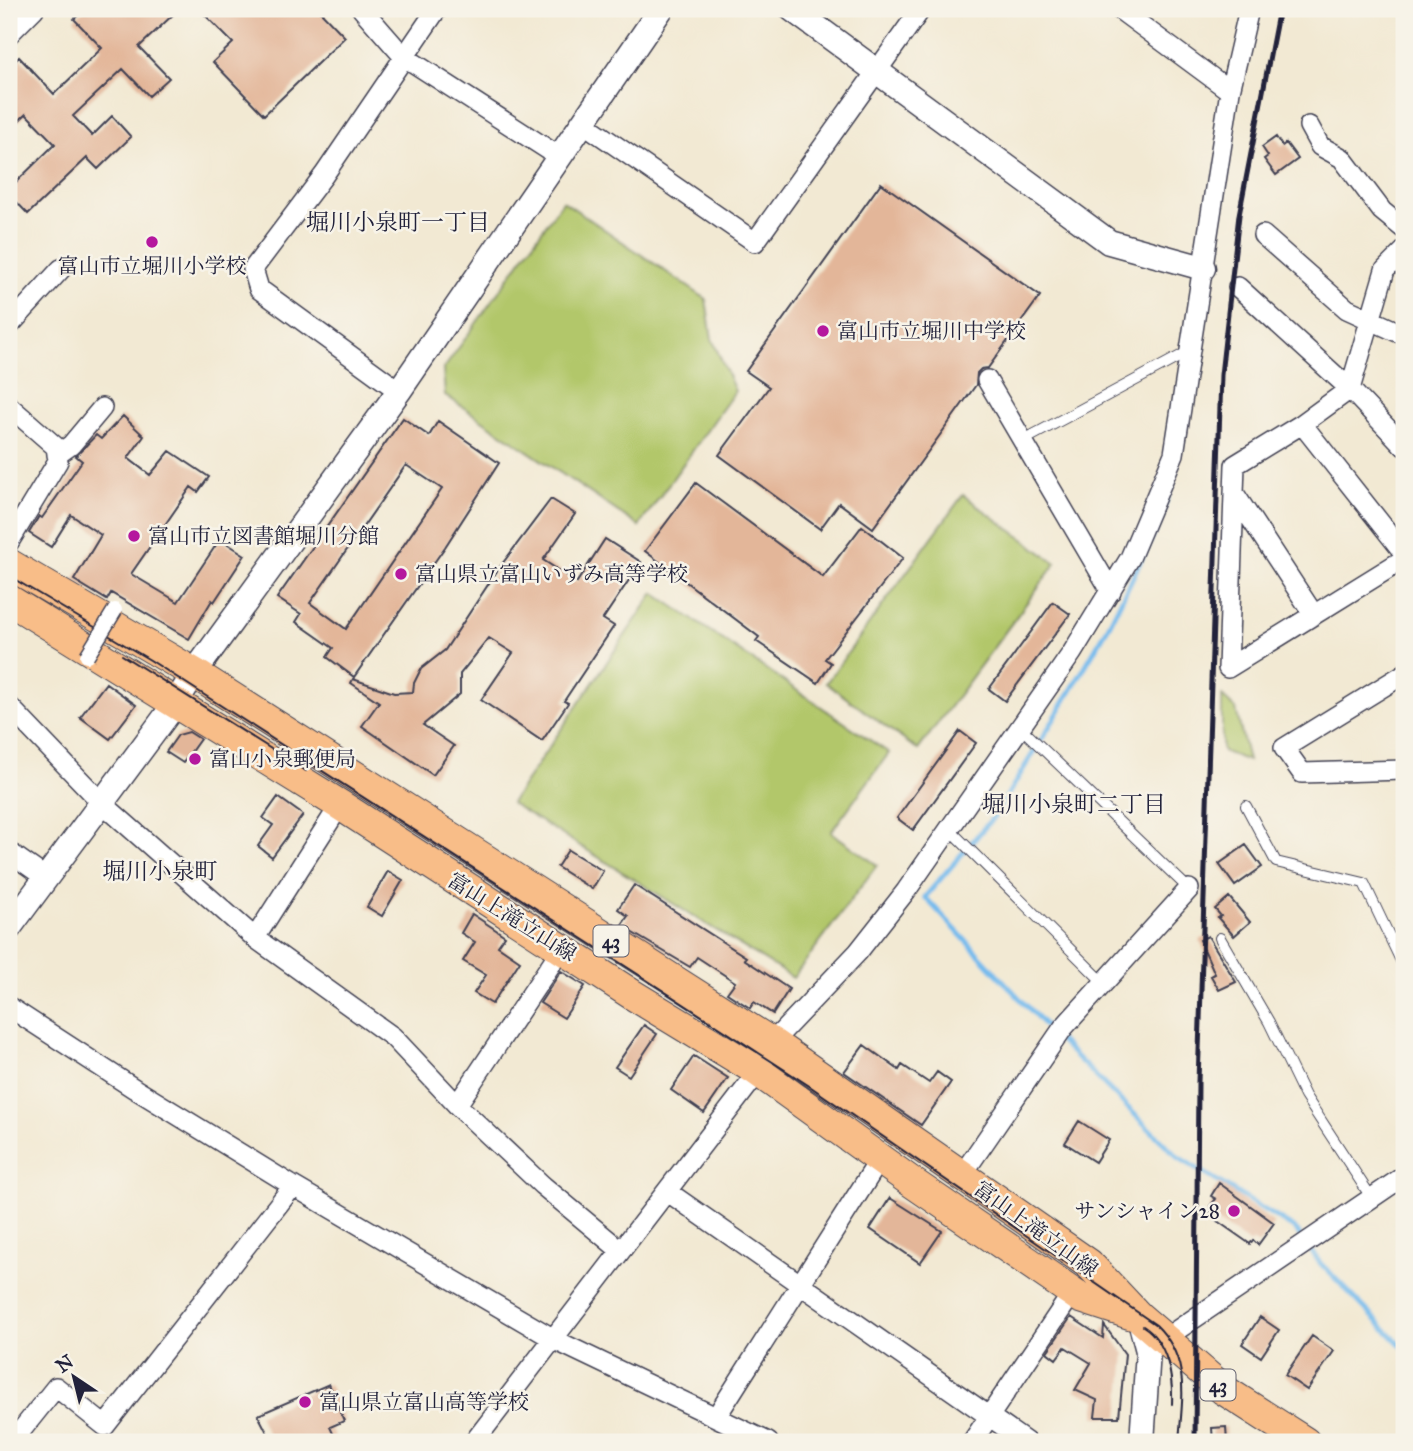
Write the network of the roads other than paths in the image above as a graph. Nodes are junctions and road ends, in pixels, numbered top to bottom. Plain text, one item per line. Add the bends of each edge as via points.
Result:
1 (34, 9) edge
2 (362, 9) edge
3 (437, 9) edge
4 (661, 9) edge
5 (792, 9) edge
6 (921, 9) edge
7 (1119, 9) edge
8 (1250, 9) edge
9 (9, 34) edge
10 (402, 56) junction
11 (875, 70) junction
12 (1230, 91) junction
13 (583, 123) junction
14 (1309, 126) dead end
15 (558, 156) junction
16 (1404, 229) edge
17 (1263, 235) dead end
18 (1404, 251) edge
19 (61, 269) dead end
20 (1209, 271) junction
21 (1238, 287) dead end
22 (1369, 319) junction
23 (9, 326) edge
24 (1404, 335) edge
25 (1190, 351) junction
26 (987, 380) dead end
27 (1350, 389) junction
28 (399, 391) junction
29 (9, 406) edge
30 (102, 408) dead end
31 (1302, 424) junction
32 (1022, 441) junction
33 (1403, 444) edge
34 (57, 454) junction
35 (1234, 493) junction
36 (9, 542) edge
37 (1404, 553) edge
38 (1404, 559) edge
39 (9, 564) edge
40 (1111, 591) junction
41 (9, 600) edge
42 (115, 610) dead end
43 (1314, 615) junction
44 (87, 656) dead end
45 (194, 673) junction
46 (1404, 674) edge
47 (175, 704) junction
48 (9, 706) edge
49 (1020, 727) junction
50 (1404, 770) edge
51 (102, 803) junction
52 (340, 806) junction
53 (1246, 806) dead end
54 (950, 830) junction
55 (9, 852) edge
56 (46, 878) junction
57 (1189, 889) joint
58 (9, 929) edge
59 (255, 938) junction
60 (1220, 938) dead end
61 (562, 948) junction
62 (1404, 967) edge
63 (1104, 983) junction
64 (9, 1007) edge
65 (772, 1044) junction
66 (756, 1070) junction
67 (457, 1104) junction
68 (880, 1159) junction
69 (962, 1175) junction
70 (1404, 1176) edge
71 (293, 1186) junction
72 (668, 1192) junction
73 (1371, 1197) junction
74 (620, 1250) junction
75 (800, 1284) junction
76 (1073, 1292) junction
77 (1139, 1317) junction
78 (553, 1338) junction
79 (1164, 1339) junction
80 (988, 1416) junction
81 (716, 1417) junction
82 (12, 1442) edge
83 (474, 1442) edge
84 (768, 1442) edge
85 (972, 1442) edge
86 (1026, 1442) edge
87 (1142, 1442) edge
88 (1305, 1442) edge

1 - 9 street
2 - 10 street
3 - 10 street
4 - 13 street
5 - 11 street
6 - 11 street
7 - 12 street
8 - 12 street
10 - 15 street
10 - 28 street via 324,175 253,269 259,289
11 - 13 street via 754,242
11 - 20 street via 1109,242
12 - 20 street
13 - 15 street
14 - 16 street via 1320,146 1342,158 1382,211
15 - 28 street
17 - 22 street via 1347,309
18 - 22 street via 1385,270
19 - 23 street
20 - 25 street
21 - 27 street
22 - 24 street
22 - 27 street
25 - 32 lane
25 - 40 street via 1174,454
26 - 32 street
27 - 31 street
27 - 33 street
28 - 45 street
29 - 34 street via 56,447
30 - 34 street via 71,445
31 - 35 street via 1235,465
31 - 37 street
32 - 40 street
34 - 36 street via 58,461
35 - 43 street
35 - 43 street via 1228,668
38 - 43 street
39 - 45 main road, 富山上滝立山線 / 43
40 - 49 street
41 - 47 main road, 富山上滝立山線 / 43
42 - 44 street, bridge
45 - 47 street
45 - 65 main road, 富山上滝立山線 / 43
46 - 50 street via 1284,748 1302,773
47 - 51 street
47 - 52 main road, 富山上滝立山線 / 43
48 - 51 street
49 - 54 street
49 - 57 lane
51 - 56 street
51 - 59 street
52 - 59 street
52 - 61 main road, 富山上滝立山線 / 43
53 - 62 lane via 1276,862 1364,883
54 - 63 lane
54 - 65 street via 858,952
55 - 56 street
56 - 58 street
57 - 63 street
59 - 67 street via 393,1037
60 - 73 lane via 1306,1096
61 - 66 main road, 富山上滝立山線 / 43
61 - 67 street
63 - 69 street via 1063,1028
64 - 71 street
65 - 66 street
65 - 69 main road, 富山上滝立山線 / 43
66 - 68 main road, 富山上滝立山線 / 43
66 - 72 street
67 - 74 street via 542,1185
68 - 75 street
68 - 76 main road, 富山上滝立山線 / 43
69 - 77 main road, 富山上滝立山線 / 43 via 1089,1264
70 - 73 street
71 - 78 street
71 - 82 street via 105,1426 56,1387
72 - 74 street
72 - 75 street
73 - 79 street
74 - 78 street
75 - 80 street
75 - 81 street
76 - 77 main road, 富山上滝立山線 / 43
76 - 80 street
77 - 79 main road, 43
77 - 87 street via 1148,1350
78 - 81 street
78 - 83 street
79 - 88 main road, 43 via 1224,1390
80 - 85 street
80 - 86 street
81 - 84 street

